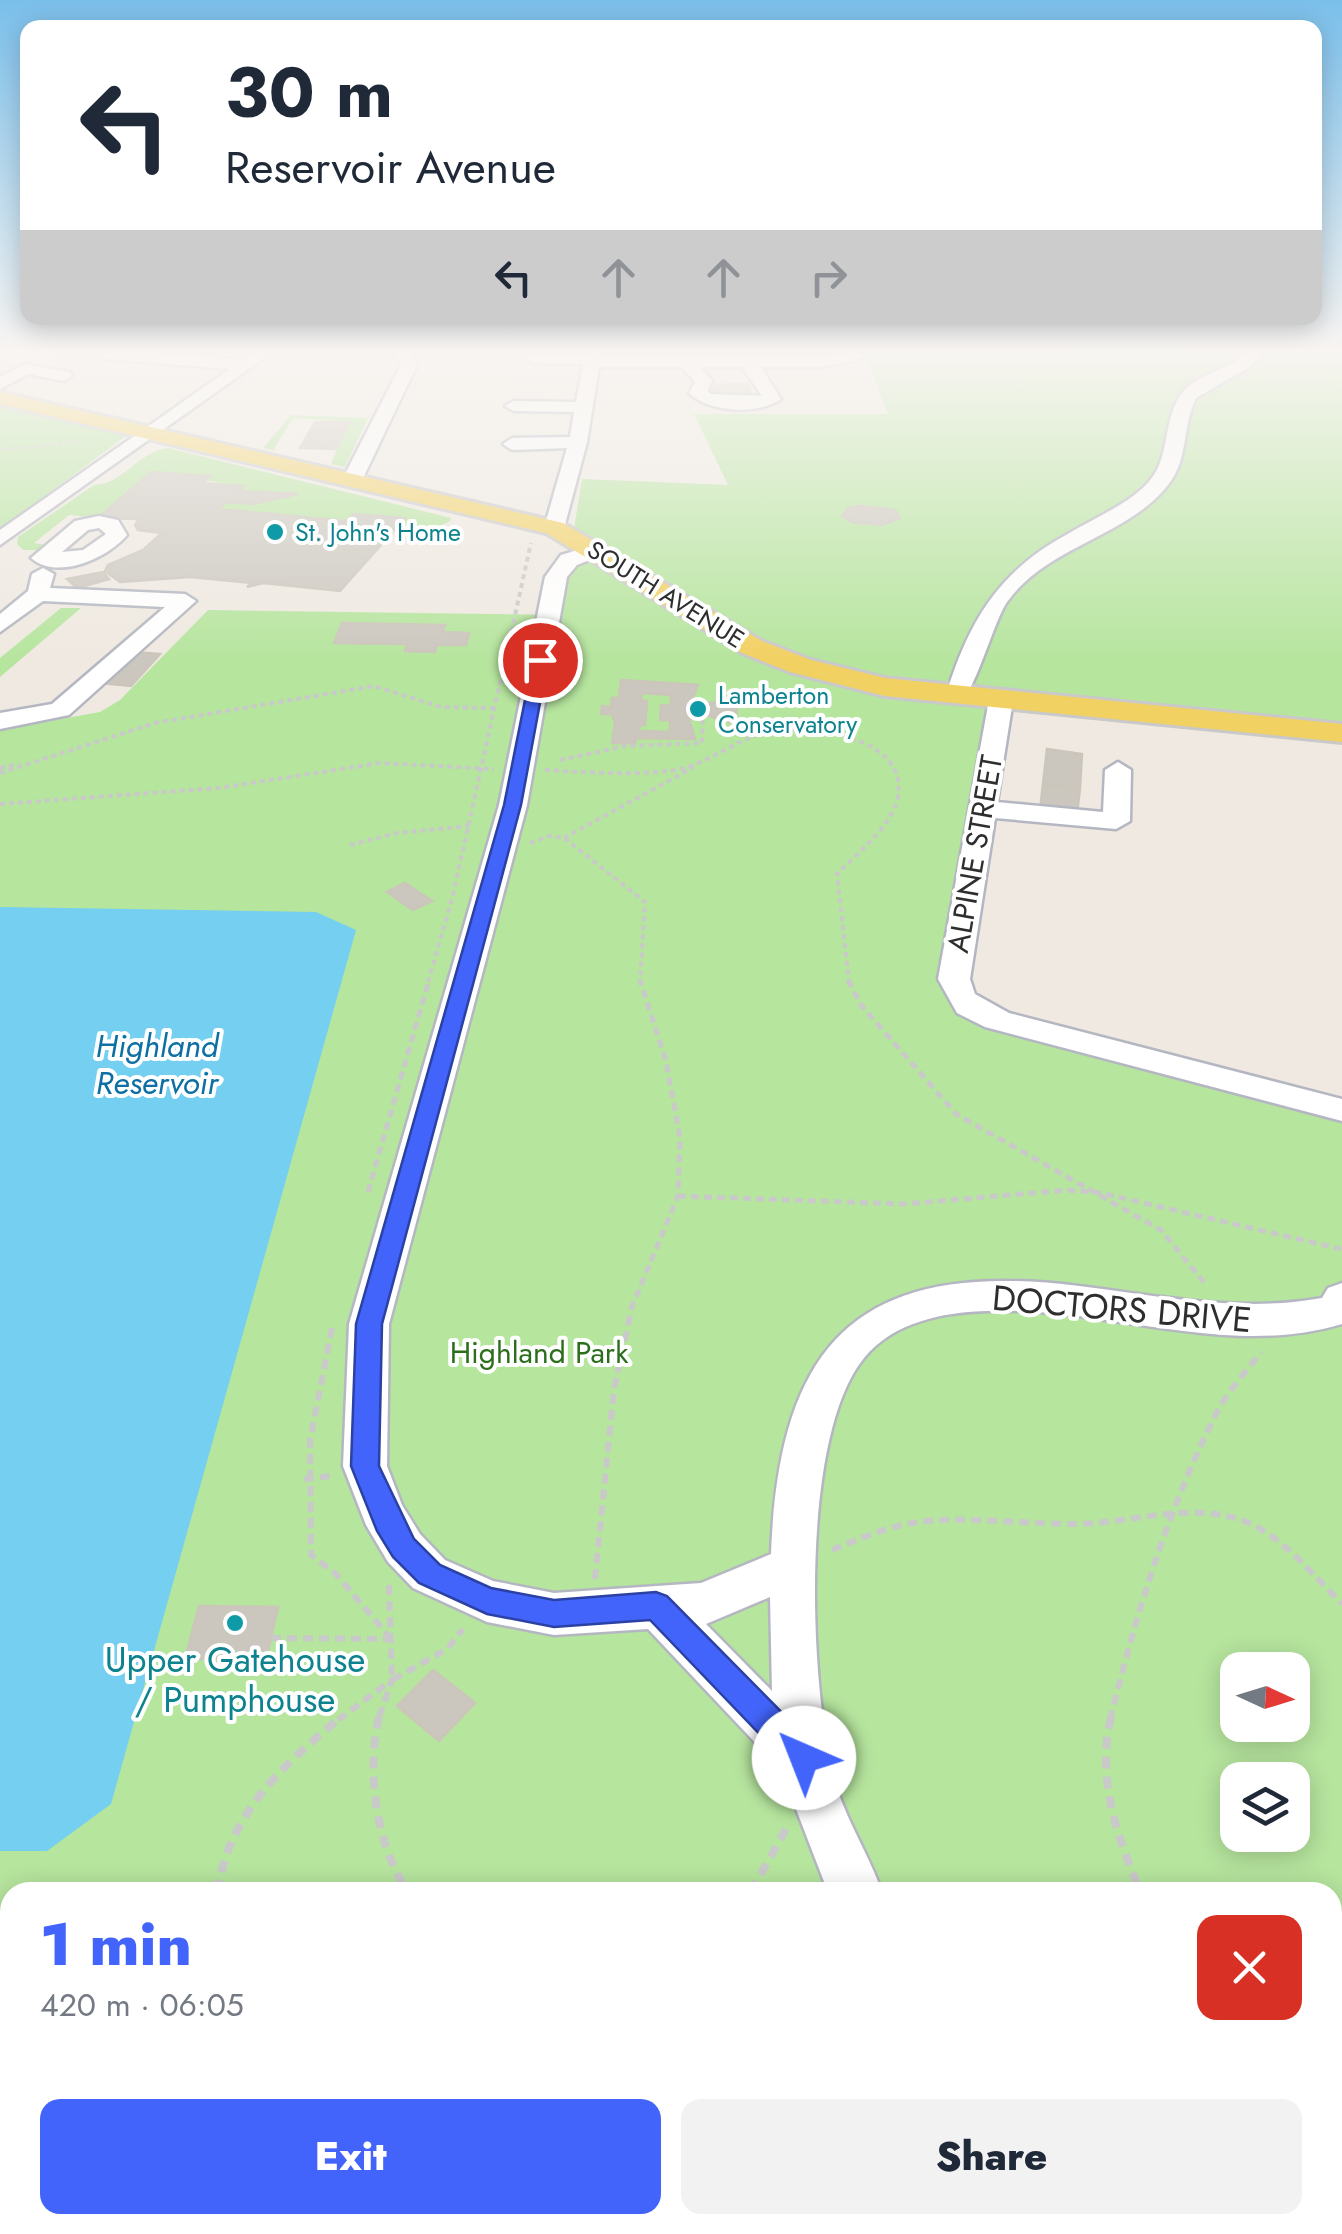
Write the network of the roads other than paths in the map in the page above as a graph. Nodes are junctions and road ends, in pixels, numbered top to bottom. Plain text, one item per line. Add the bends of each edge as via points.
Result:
1 (122, 453) edge
2 (241, 453) edge
3 (365, 453) edge
4 (575, 453) edge
5 (1177, 453) edge
6 (352, 480) junction
7 (554, 528) junction
8 (0, 539) edge
9 (598, 550) junction
10 (0, 553) edge
11 (38, 594) junction
12 (0, 625) edge
13 (958, 695) junction
14 (1001, 700) junction
15 (0, 721) edge
16 (1342, 734) edge
17 (1118, 770) dead end
18 (981, 809) junction
19 (1342, 1110) edge
20 (1342, 1298) edge
21 (791, 1567) junction
22 (656, 1606) junction
23 (808, 1772) junction
24 (851, 1882) edge

1 - 8 street
2 - 6 main road, SOUTH AVENUE
3 - 6 street
4 - 7 street
5 - 13 street via 1158,484 1047,555 993,603 973,640
6 - 7 main road, SOUTH AVENUE
7 - 9 main road, SOUTH AVENUE
9 - 13 main road, SOUTH AVENUE via 756,648 838,677
9 - 22 street via 569,560 556,577 520,770 369,1324 365,1466 388,1522 429,1574 487,1601 554,1614
10 - 11 street via 42,558
11 - 12 street
11 - 15 street via 184,601 60,710
13 - 14 main road, SOUTH AVENUE
14 - 16 main road, SOUTH AVENUE
14 - 18 street, ALPINE STREET
17 - 18 street via 1116,821
18 - 19 street, ALPINE STREET via 954,979 966,1006 997,1020
20 - 21 street, DOCTORS DRIVE via 1335,1311 1293,1322 992,1296 927,1302 890,1318 850,1346 815,1401
21 - 22 street via 703,1604
21 - 23 street, DOCTORS DRIVE
22 - 23 street
23 - 24 street

